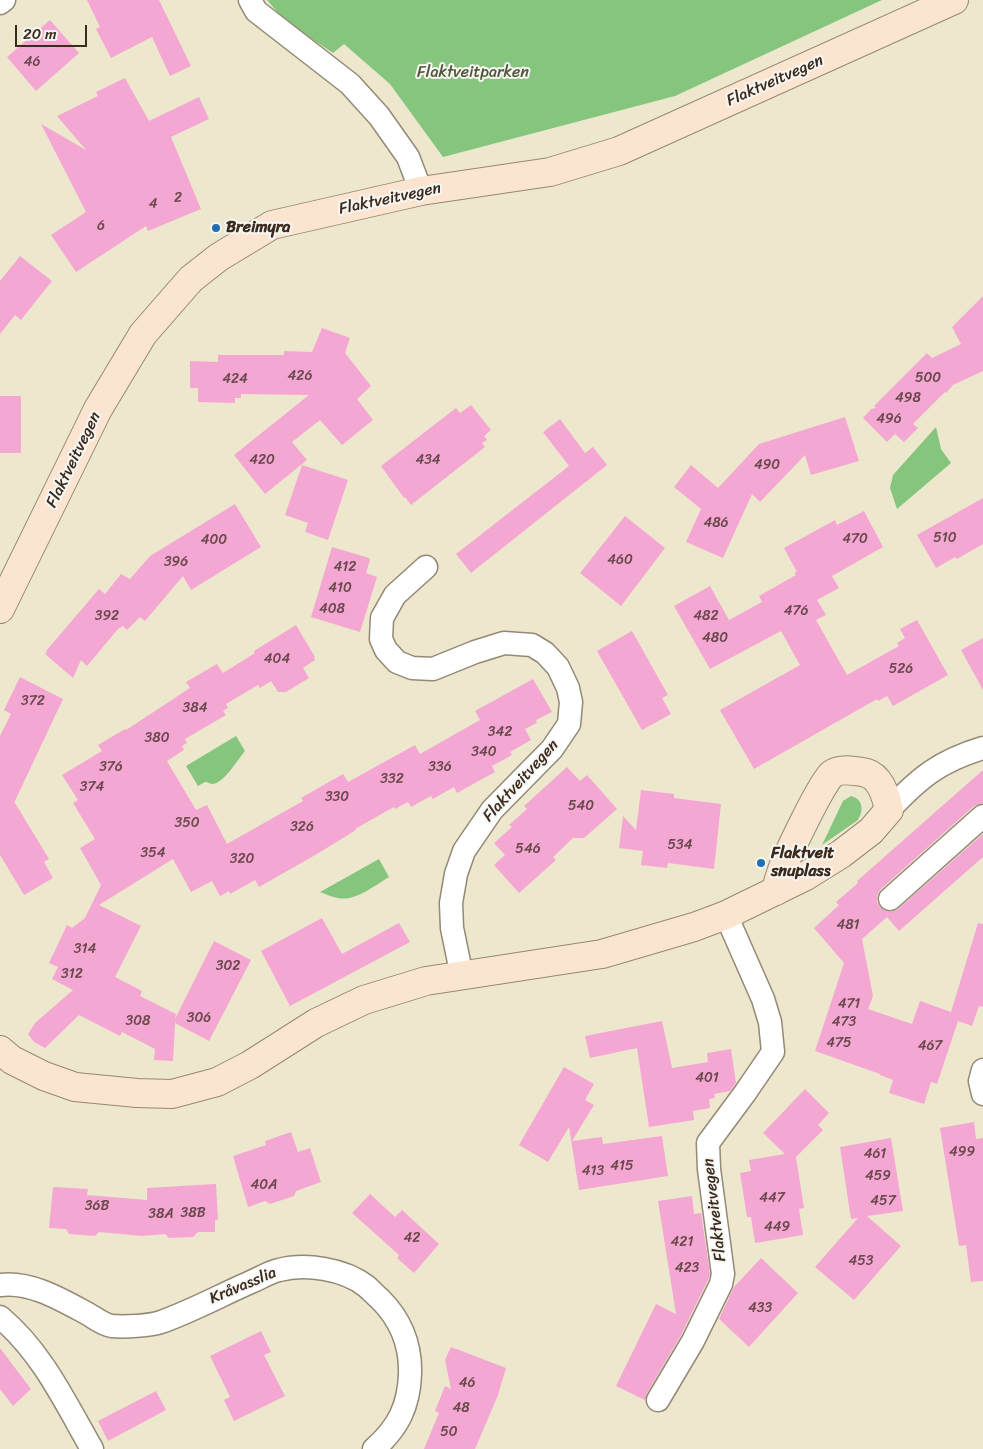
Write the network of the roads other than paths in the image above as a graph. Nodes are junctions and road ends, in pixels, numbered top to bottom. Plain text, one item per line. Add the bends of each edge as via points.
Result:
1 (4, 0) edge
2 (250, 0) edge
3 (954, 0) edge
4 (0, 3) edge
5 (421, 191) junction
6 (426, 567) dead end
7 (0, 609) edge
8 (983, 748) edge
9 (889, 810) junction
10 (983, 816) edge
11 (776, 891) junction
12 (890, 899) dead end
13 (726, 914) junction
14 (464, 975) junction
15 (0, 1050) edge
16 (983, 1070) edge
17 (983, 1094) edge
18 (0, 1284) edge
19 (0, 1317) edge
20 (658, 1400) dead end
21 (92, 1449) edge
22 (374, 1449) edge

1 - 4 street
2 - 5 street via 256,11 350,84 379,116 408,157
3 - 5 main road, Flaktveitvegen via 619,151 550,172
5 - 7 main road, Flaktveitvegen via 272,226 218,256 191,279 143,334 98,409
6 - 14 street, Flaktveitvegen via 395,595 382,618 381,639 397,662 412,668 432,669 504,643 532,645 545,652 558,666 571,702 569,724 552,749 492,810 464,851 451,903 452,928
8 - 9 street via 960,755 932,770
9 - 11 main road via 871,831 841,854
9 - 11 main road via 886,793 866,773 846,770 832,774 820,790 781,871
10 - 12 street
11 - 13 main road
13 - 14 main road via 694,927 602,954
13 - 20 street, Flaktveitvegen via 763,999 770,1022 773,1052 708,1143 723,1274 692,1341
14 - 15 main road via 426,981 364,1000 316,1023 217,1082 172,1094 75,1088 12,1060
16 - 17 street via 980,1081
18 - 22 street, Kråvasslia via 34,1288 109,1326 122,1326 159,1322 279,1270 309,1267 335,1271 365,1285 389,1308 403,1331 411,1356 406,1403 398,1423
19 - 21 street via 44,1364

